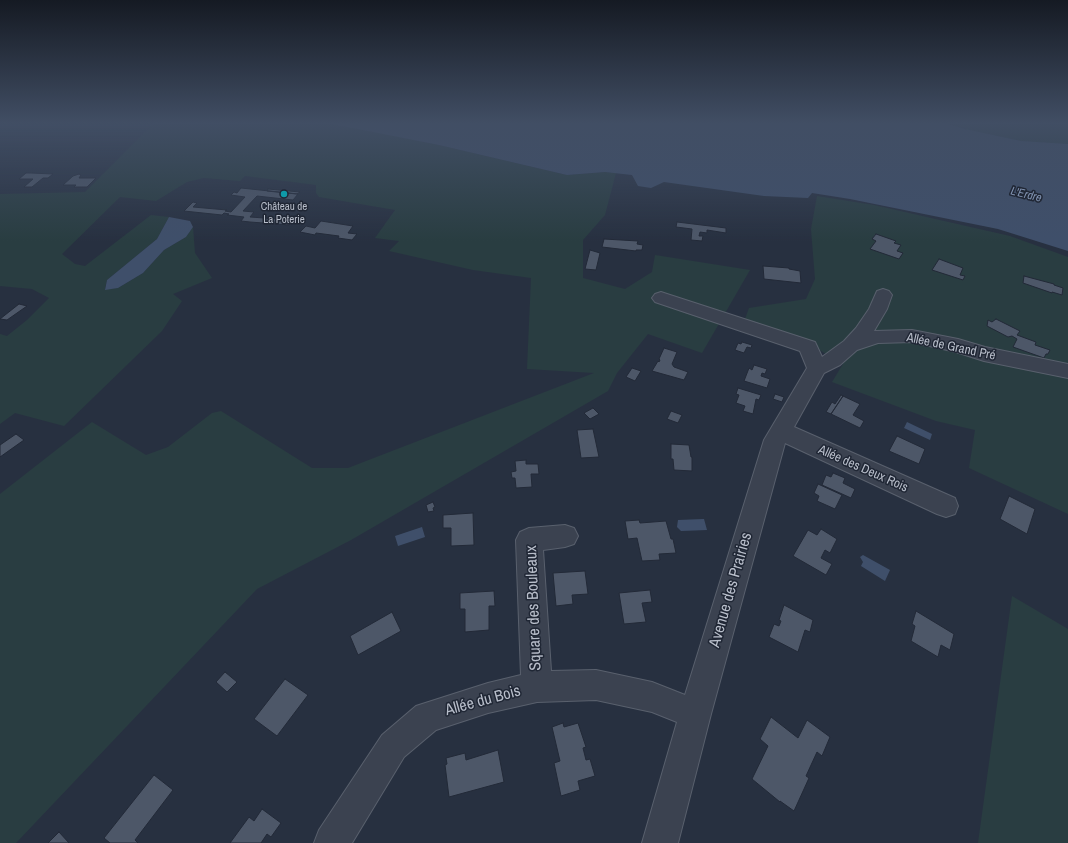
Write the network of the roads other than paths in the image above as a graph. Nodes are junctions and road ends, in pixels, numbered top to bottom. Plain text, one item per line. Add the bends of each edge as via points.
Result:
1 (883, 295) dead end
2 (661, 298) dead end
3 (849, 346) junction
4 (817, 368) junction
5 (1068, 371) edge
6 (780, 431) junction
7 (946, 506) dead end
8 (565, 536) dead end
9 (537, 687) junction
10 (695, 714) junction
11 (332, 843) edge
12 (660, 843) edge

1 - 3 street via 878,309 863,333
2 - 4 street via 808,347
3 - 4 street, Allée de Grand Pré via 833,360
3 - 5 street, Allée de Grand Pré via 877,336 912,336
4 - 6 street, Avenue des Prairies
6 - 7 street, Allée des Deux Rois
6 - 10 street, Avenue des Prairies via 775,440
8 - 9 street, Square des Bouleaux via 529,540
9 - 10 street, Allée du Bois via 596,685 652,697
9 - 11 street, Allée du Bois via 488,698 427,717 393,746
10 - 12 street, Avenue des Prairies

